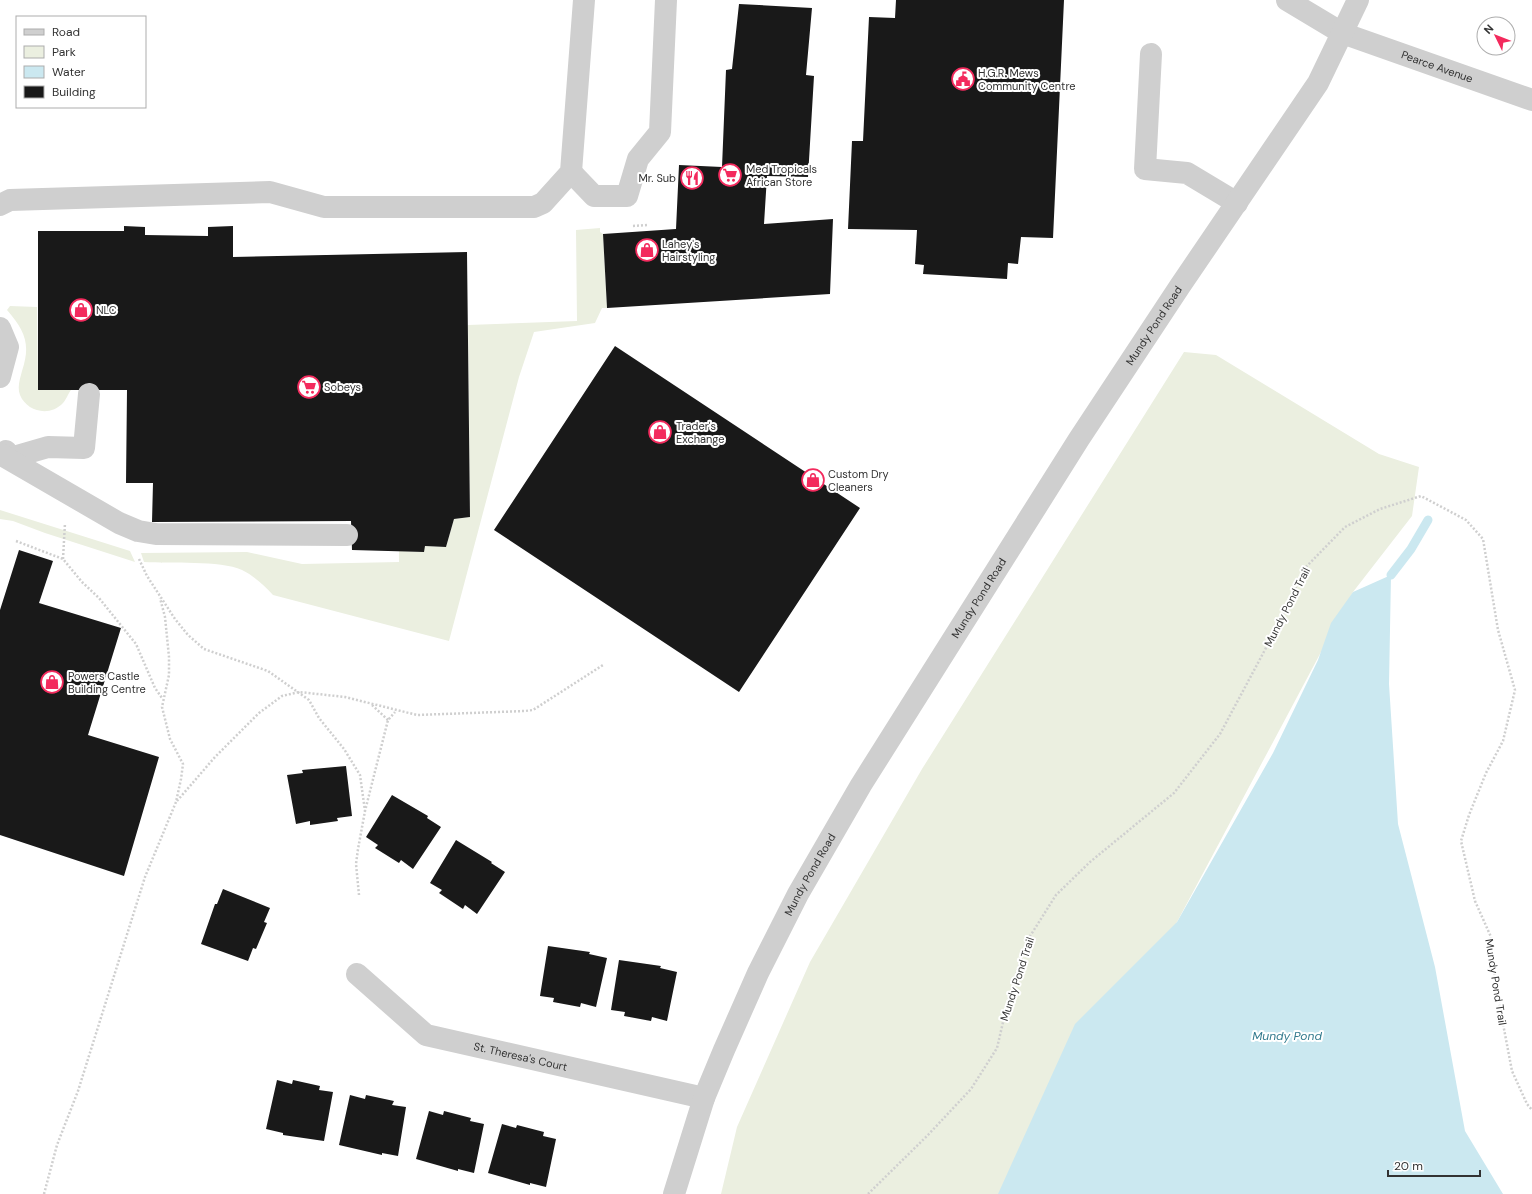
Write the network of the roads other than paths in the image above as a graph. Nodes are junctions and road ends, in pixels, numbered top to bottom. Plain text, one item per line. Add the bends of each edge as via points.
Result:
1 (584, 0) edge
2 (666, 0) edge
3 (1287, 0) edge
4 (1358, 0) edge
5 (1342, 33) junction
6 (1151, 54) dead end
7 (1532, 100) edge
8 (571, 172) junction
9 (1237, 203) junction
10 (0, 205) edge
11 (0, 328) edge
12 (0, 377) edge
13 (89, 394) dead end
14 (3, 451) edge
15 (347, 535) dead end
16 (357, 974) dead end
17 (704, 1098) junction
18 (674, 1194) edge

1 - 8 street
2 - 8 street via 660,132 638,159 627,196 594,196
3 - 5 street, Pearce Avenue
4 - 5 street, Mundy Pond Road
5 - 7 street, Pearce Avenue
5 - 9 street, Mundy Pond Road via 1318,83
6 - 9 street via 1145,169 1187,173
8 - 10 street via 543,203 526,208 324,207 270,192 10,200
9 - 17 street, Mundy Pond Road via 1079,439 861,785 798,894 761,966
11 - 12 street via 8,347
13 - 14 street via 84,448 48,447
14 - 15 street via 130,528 156,534
16 - 17 street, St. Theresa's Court via 426,1035
17 - 18 street, Mundy Pond Road

